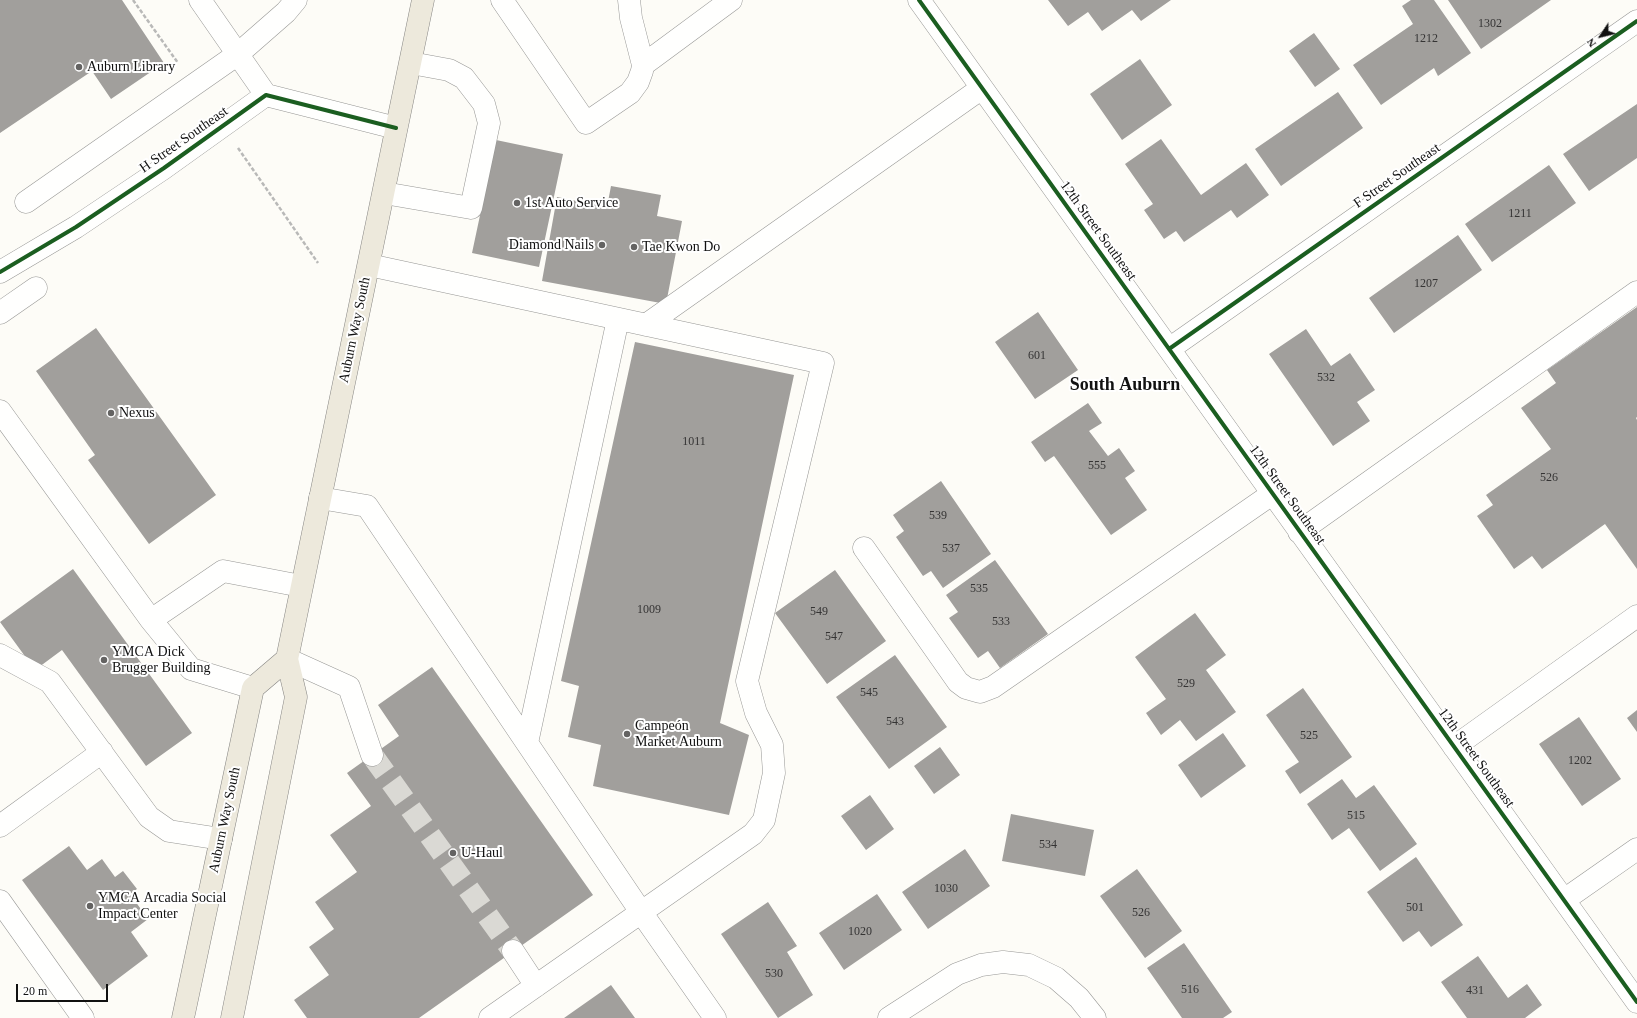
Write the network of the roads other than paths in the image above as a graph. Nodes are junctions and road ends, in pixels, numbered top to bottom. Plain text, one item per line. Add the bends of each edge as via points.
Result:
1 (200, 0) edge
2 (296, 0) edge
3 (423, 0) edge
4 (502, 0) edge
5 (628, 0) edge
6 (731, 0) edge
7 (919, 0) edge
8 (1637, 21) edge
9 (238, 54) junction
10 (411, 63) junction
11 (642, 65) junction
12 (982, 88) junction
13 (266, 95) junction
14 (396, 128) junction
15 (384, 193) junction
16 (26, 202) dead end
17 (369, 265) junction
18 (0, 272) edge
19 (36, 288) dead end
20 (1637, 292) edge
21 (0, 313) edge
22 (618, 319) junction
23 (646, 325) junction
24 (1169, 349) junction
25 (0, 411) edge
26 (1272, 494) junction
27 (320, 498) junction
28 (1300, 532) junction
29 (864, 548) dead end
30 (301, 586) junction
31 (1637, 616) edge
32 (151, 620) junction
33 (0, 655) edge
34 (287, 659) junction
35 (253, 688) junction
36 (527, 743) junction
37 (1454, 746) junction
38 (102, 752) junction
39 (372, 755) tunnel mouth
40 (0, 826) edge
41 (221, 839) junction
42 (1637, 849) edge
43 (1564, 900) junction
44 (0, 901) edge
45 (641, 912) junction
46 (513, 951) tunnel mouth
47 (536, 986) junction
48 (1637, 1002) edge
49 (83, 1018) edge
50 (183, 1018) edge
51 (232, 1018) edge
52 (490, 1018) edge
53 (715, 1018) edge
54 (889, 1018) edge
55 (1095, 1018) edge

1 - 9 street
2 - 9 street
3 - 10 main road, Auburn Way South
4 - 11 street via 586,123 630,93 638,82
5 - 11 street
6 - 11 street
7 - 12 street, 12th Street Southeast
8 - 24 street, F Street Southeast
9 - 13 street
9 - 16 street
10 - 14 main road, Auburn Way South
10 - 15 street via 449,70 464,78 484,104 489,123 471,208
12 - 23 street
12 - 24 street, 12th Street Southeast
13 - 14 street
13 - 18 street, H Street Southeast via 76,227
14 - 15 main road, Auburn Way South
15 - 17 main road, Auburn Way South
17 - 22 street
17 - 27 main road, Auburn Way South
19 - 21 street
20 - 28 street
22 - 23 street
22 - 36 street
23 - 45 street via 823,363 747,681 756,713 772,745 774,773 764,820 754,834
24 - 26 street, 12th Street Southeast
25 - 32 street
26 - 28 street, 12th Street Southeast
26 - 29 street via 996,684 980,692 966,688 958,682
27 - 30 main road, Auburn Way South
27 - 36 street via 367,506
28 - 37 street, 12th Street Southeast
30 - 32 street via 223,571
30 - 34 main road, Auburn Way South
31 - 37 street
32 - 35 street via 191,669
33 - 38 street via 50,682
34 - 35 main road
34 - 39 street via 349,687
34 - 51 main road, Auburn Way South via 296,697
35 - 41 main road, Auburn Way South
36 - 45 street
37 - 43 street, 12th Street Southeast
38 - 40 street
38 - 41 street via 149,817 169,831
41 - 50 main road, Auburn Way South
42 - 43 street
43 - 48 street, 12th Street Southeast
44 - 49 street
45 - 47 street
45 - 53 street
46 - 47 street
47 - 52 street
54 - 55 street via 957,974 992,963 1029,965 1056,978 1079,998

